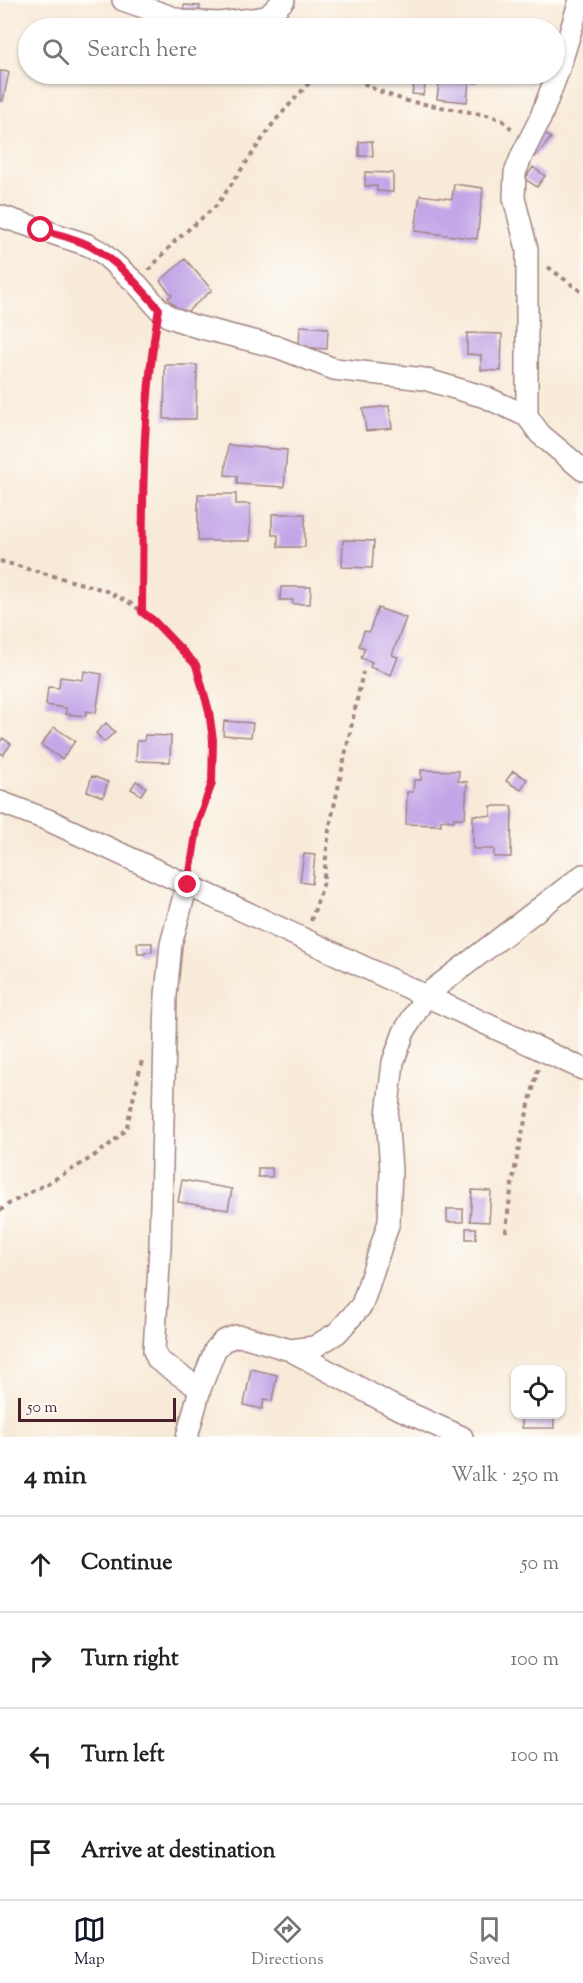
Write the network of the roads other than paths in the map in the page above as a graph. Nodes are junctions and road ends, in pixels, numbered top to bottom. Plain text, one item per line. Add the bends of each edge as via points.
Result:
1 (285, 0) edge
2 (580, 0) edge
3 (131, 1) edge
4 (175, 18) edge
5 (259, 18) edge
6 (565, 49) edge
7 (553, 84) edge
8 (0, 216) edge
9 (527, 416) junction
10 (583, 470) edge
11 (0, 802) edge
12 (583, 875) edge
13 (187, 885) junction
14 (426, 995) junction
15 (583, 1069) edge
16 (291, 1350) junction
17 (200, 1389) junction
18 (187, 1437) edge
19 (462, 1437) edge

1 - 5 street via 267,17
2 - 6 street
3 - 4 street
7 - 9 street via 515,173 513,190 527,249
8 - 9 street via 88,245 136,283 159,309 194,327 277,347 334,369 424,379 485,397
9 - 10 street via 540,434
11 - 13 street via 48,820
12 - 14 street
13 - 14 street
13 - 17 street via 171,944 166,995 154,1351 158,1360
14 - 15 street
14 - 16 street via 404,1032 393,1062 387,1115 389,1222 362,1305 323,1344
16 - 17 street via 246,1337 232,1337 215,1350
16 - 19 street via 391,1405
17 - 18 street

